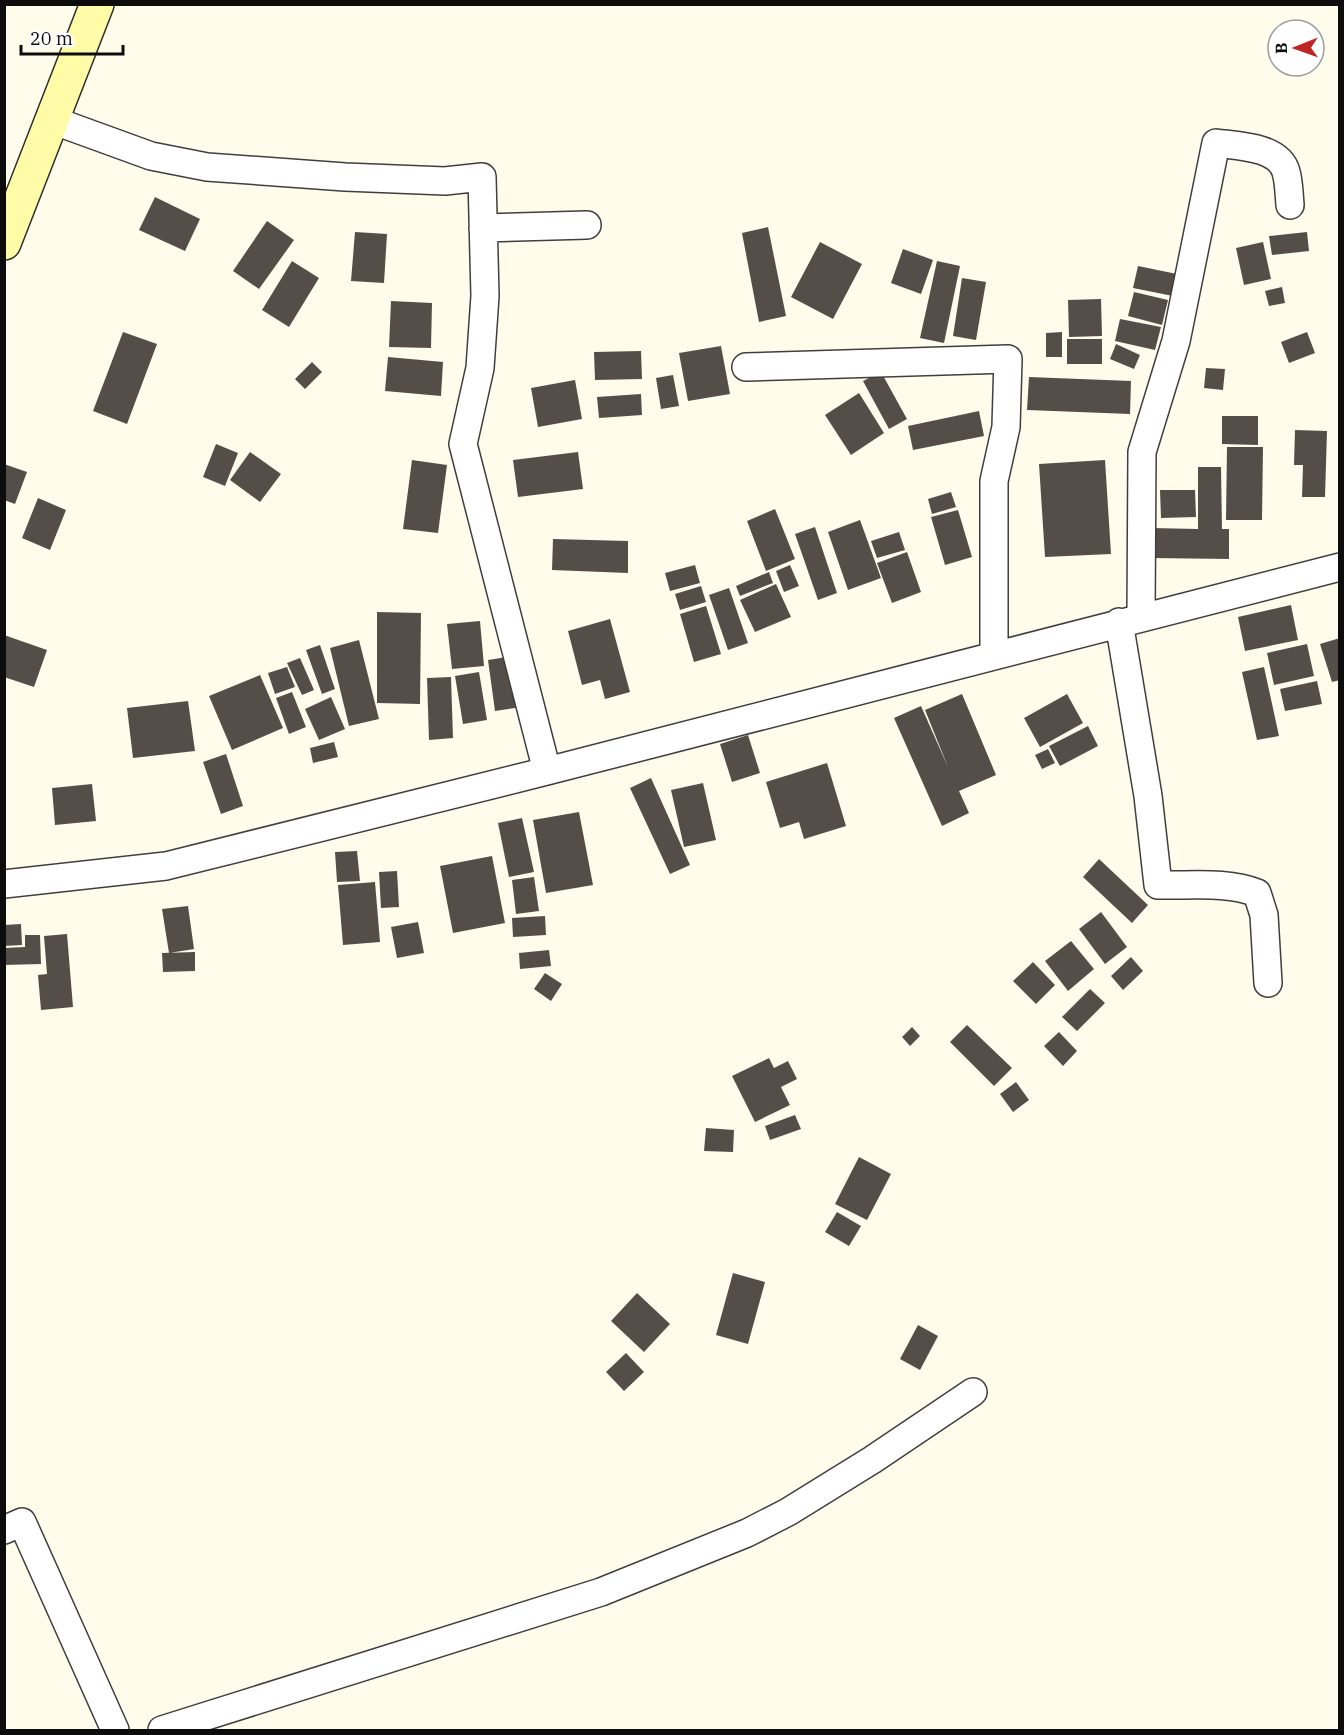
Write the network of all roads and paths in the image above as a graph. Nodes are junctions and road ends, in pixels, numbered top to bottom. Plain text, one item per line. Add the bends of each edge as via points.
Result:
1 (97, 4) edge
2 (56, 108) junction
3 (1290, 205) dead end
4 (588, 225) dead end
5 (483, 228) junction
6 (4, 243) edge
7 (746, 367) dead end
8 (1340, 567) edge
9 (1130, 619) junction
10 (994, 655) junction
11 (547, 771) junction
12 (4, 884) edge
13 (1268, 983) dead end
14 (973, 1392) dead end
15 (4, 1530) edge
16 (115, 1731) edge
17 (162, 1731) edge

1 - 2 main road
2 - 5 street via 151,156 207,167 356,178 482,177
2 - 6 main road
3 - 9 street via 1286,170 1275,157 1259,150 1216,143 1176,341 1143,452
4 - 5 street
5 - 11 street via 485,296 480,368 463,444
7 - 10 street via 1008,359 1006,427 994,481
8 - 9 street
9 - 10 street
9 - 13 street via 1158,885 1223,886 1257,893 1264,915
10 - 11 street
11 - 12 street via 166,866
14 - 17 street via 863,1466 747,1533 601,1593
15 - 16 street via 22,1522

